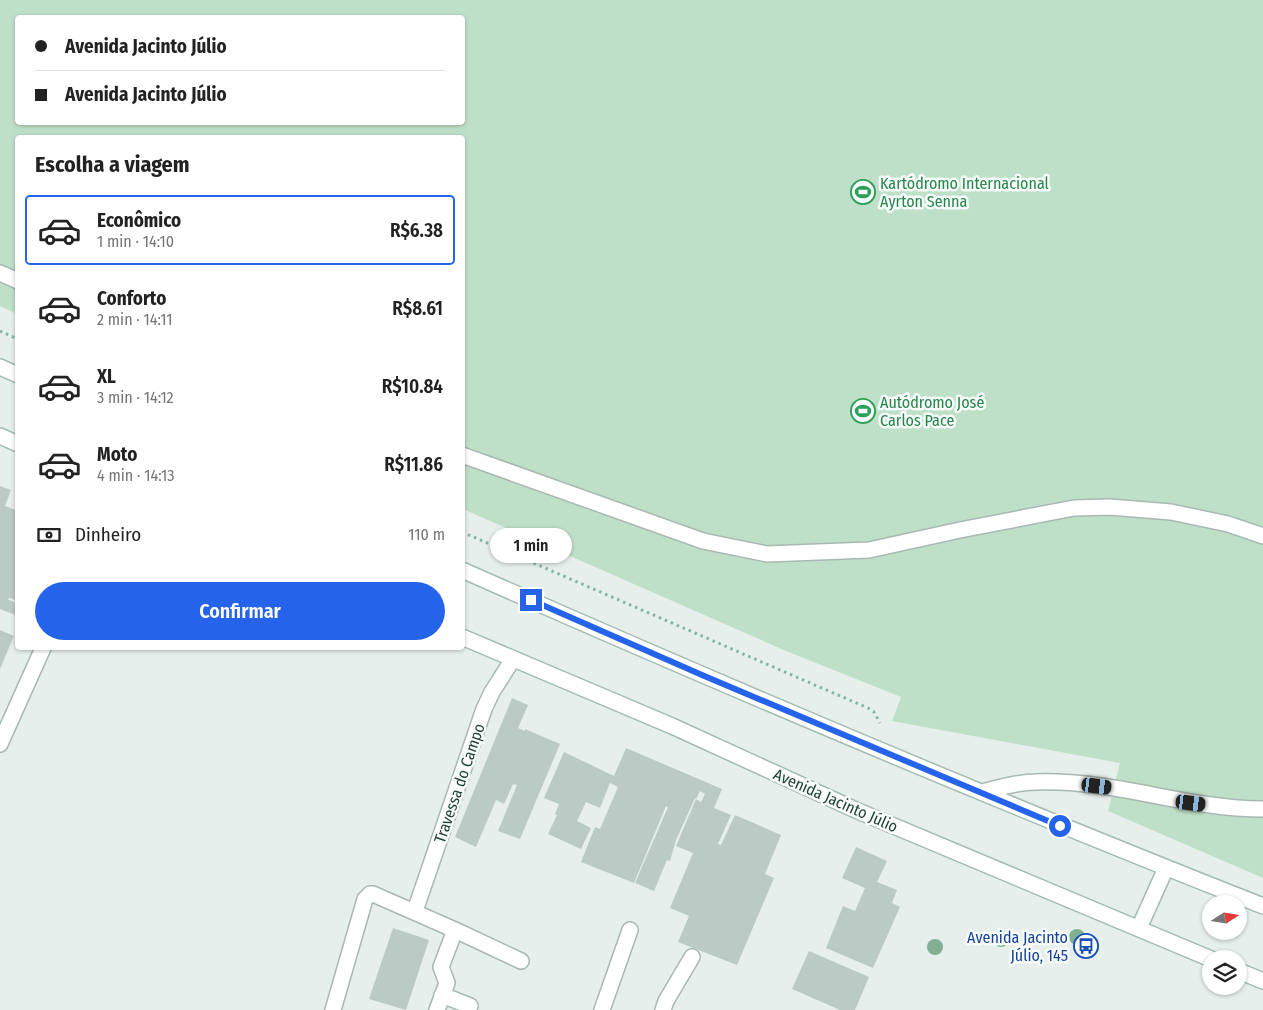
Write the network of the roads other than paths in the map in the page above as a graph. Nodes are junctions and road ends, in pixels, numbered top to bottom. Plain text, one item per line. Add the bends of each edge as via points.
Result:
1 (0, 273) edge
2 (15, 280) edge
3 (0, 367) edge
4 (15, 374) edge
5 (0, 436) edge
6 (15, 443) edge
7 (465, 456) edge
8 (1263, 536) edge
9 (465, 571) edge
10 (465, 638) edge
11 (42, 650) edge
12 (513, 659) junction
13 (0, 744) edge
14 (983, 792) junction
15 (1263, 809) edge
16 (1166, 868) junction
17 (1263, 906) edge
18 (415, 912) junction
19 (1138, 928) junction
20 (454, 930) junction
21 (630, 930) dead end
22 (1202, 955) edge
23 (692, 957) dead end
24 (521, 961) dead end
25 (1247, 974) edge
26 (1263, 981) edge
27 (442, 994) junction
28 (470, 1006) dead end
29 (333, 1010) edge
30 (437, 1010) edge
31 (602, 1010) edge
32 (663, 1010) edge

1 - 2 street
3 - 4 street
5 - 6 street
7 - 8 street via 703,541 767,554 870,550 1074,508 1170,512 1228,524
9 - 14 street
10 - 12 street, Avenida Jacinto Júlio
11 - 13 street
12 - 18 street, Travessa do Campo via 484,708
12 - 19 street, Avenida Jacinto Júlio via 672,726 858,812
14 - 15 street via 1036,782 1081,784 1191,803
14 - 16 street
16 - 17 street
16 - 19 street
18 - 20 street
18 - 29 street via 373,894 367,896
19 - 22 street, Avenida Jacinto Júlio
20 - 24 street
20 - 27 street via 441,967 446,983
21 - 31 street
23 - 32 street
25 - 26 street
27 - 28 street
27 - 30 street

